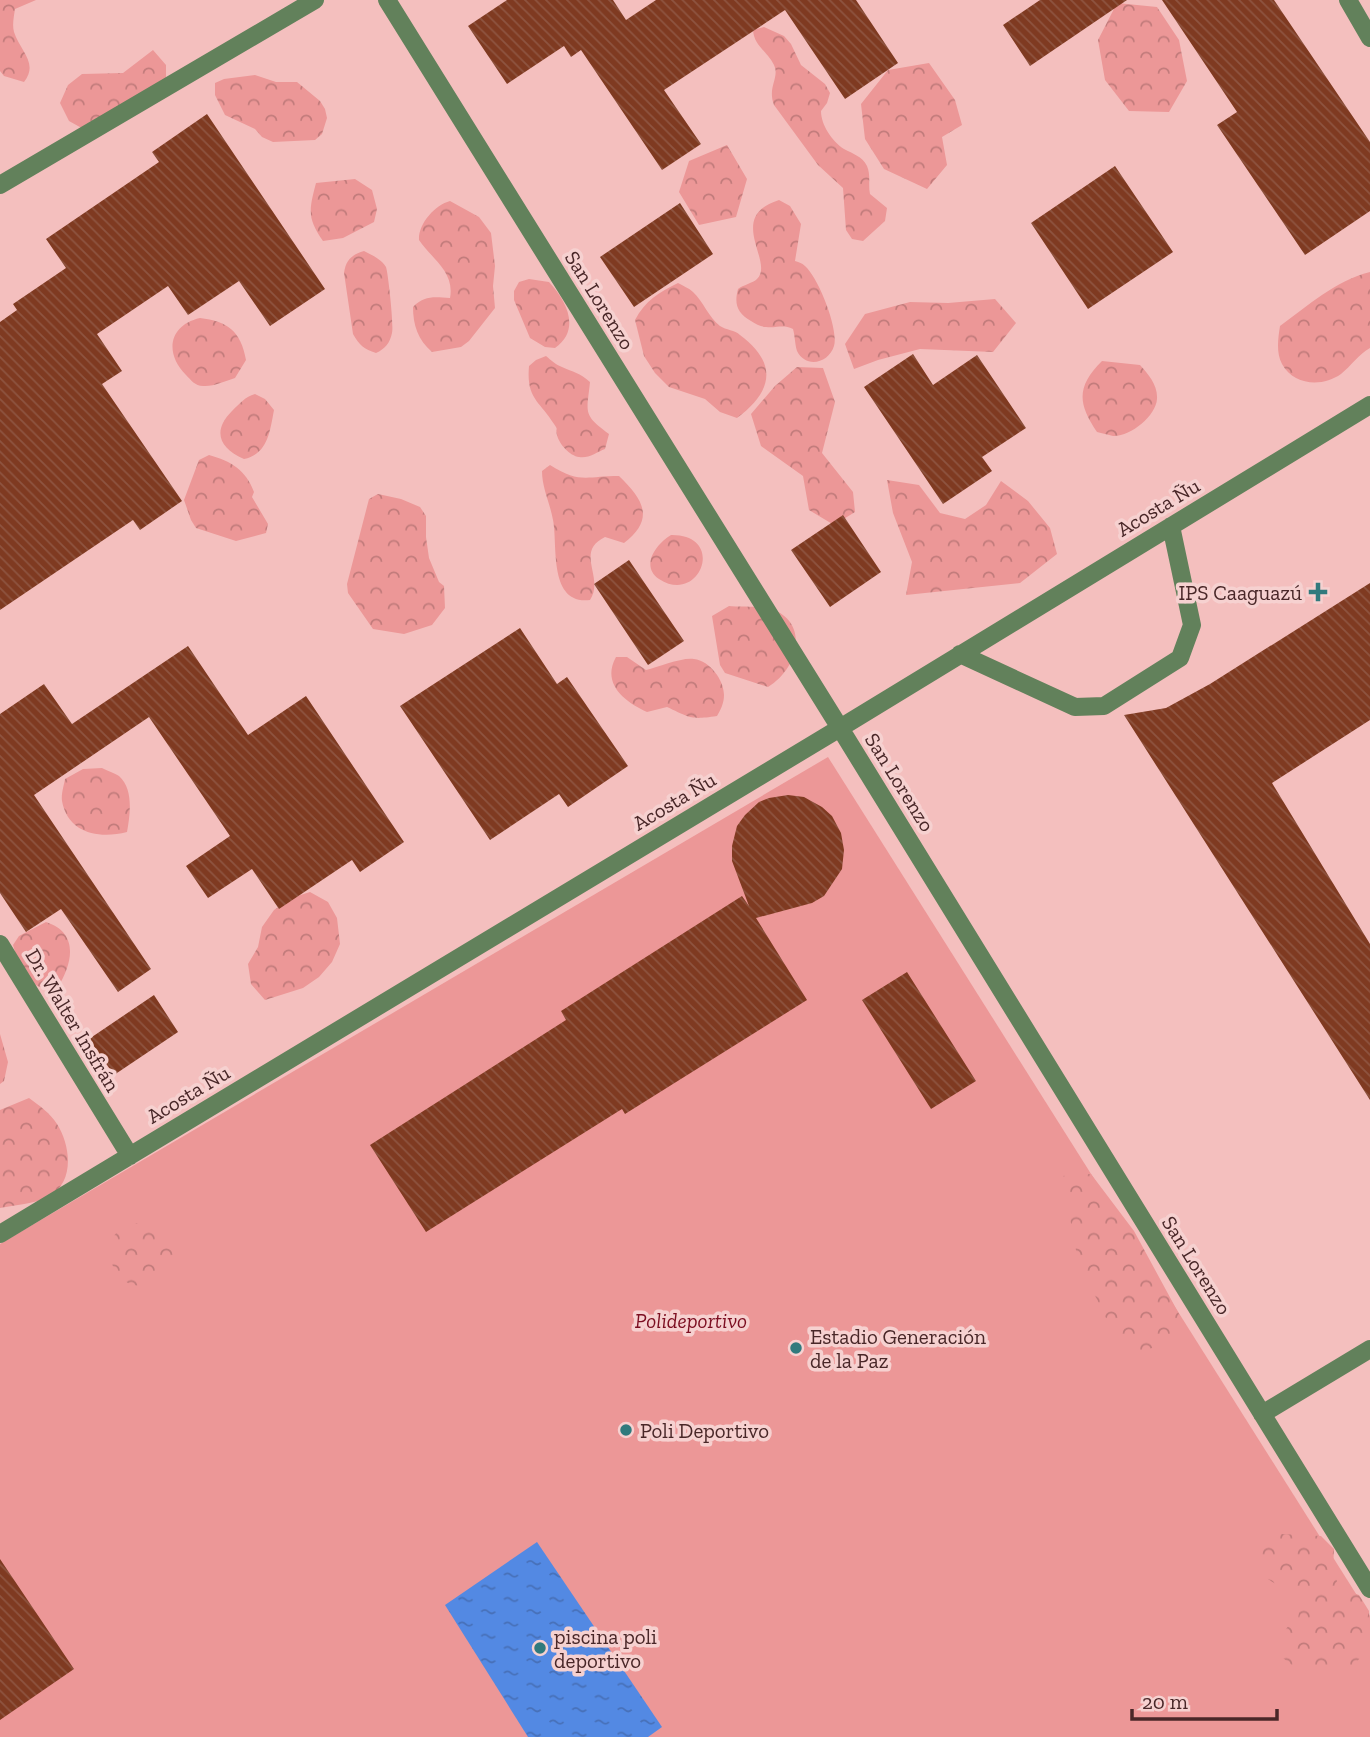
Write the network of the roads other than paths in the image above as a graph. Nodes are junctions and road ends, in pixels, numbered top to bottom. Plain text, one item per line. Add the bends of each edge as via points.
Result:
1 (315, 0) edge
2 (387, 0) edge
3 (1348, 0) edge
4 (1370, 38) edge
5 (0, 185) edge
6 (1370, 405) edge
7 (1171, 526) junction
8 (960, 654) junction
9 (840, 728) junction
10 (0, 944) edge
11 (130, 1156) junction
12 (0, 1234) edge
13 (1370, 1349) edge
14 (1262, 1414) junction
15 (1370, 1589) edge

1 - 5 street
2 - 9 street, San Lorenzo
3 - 4 street
6 - 7 street, Acosta Ñu
7 - 8 street, Acosta Ñu
7 - 8 street via 1192,625 1180,658 1104,706 1075,707
8 - 9 street, Acosta Ñu
9 - 11 street, Acosta Ñu
9 - 14 street, San Lorenzo
10 - 11 street, Dr. Walter Insfrán
11 - 12 street, Acosta Ñu
13 - 14 street
14 - 15 street, San Lorenzo

